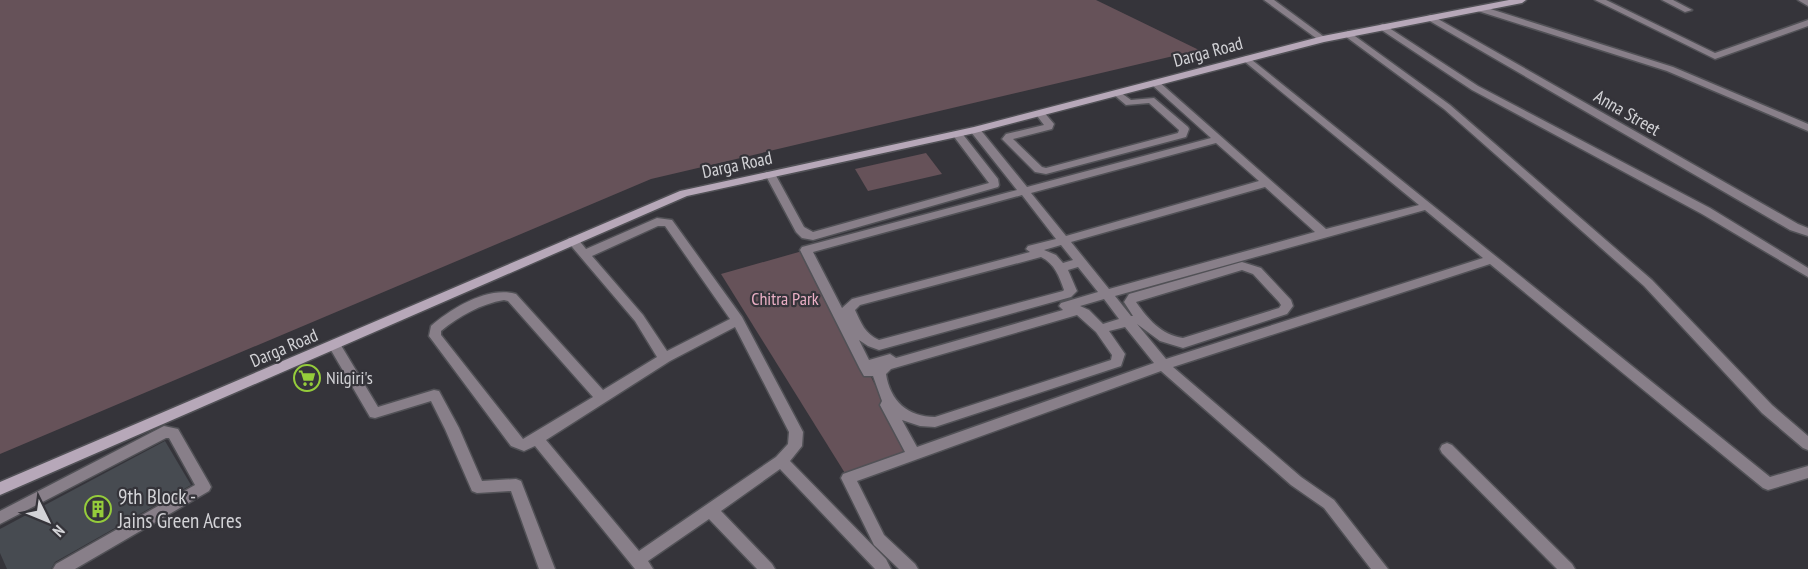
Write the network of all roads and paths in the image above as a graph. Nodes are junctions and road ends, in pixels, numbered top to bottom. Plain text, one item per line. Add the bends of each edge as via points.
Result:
1 (1268, 0) edge
2 (1520, 0) edge
3 (1599, 0) edge
4 (1666, 0) edge
5 (1802, 0) edge
6 (1497, 2) edge
7 (1808, 3) edge
8 (1481, 9) junction
9 (1688, 10) dead end
10 (1431, 18) junction
11 (1808, 23) edge
12 (1383, 27) junction
13 (1348, 34) junction
14 (1323, 39) junction
15 (1248, 59) junction
16 (1155, 83) junction
17 (1117, 93) junction
18 (1040, 113) junction
19 (1808, 128) edge
20 (975, 130) junction
21 (957, 134) junction
22 (1218, 139) junction
23 (770, 174) junction
24 (1266, 183) junction
25 (1024, 191) junction
26 (1428, 206) junction
27 (1808, 232) edge
28 (1324, 233) junction
29 (1063, 240) junction
30 (573, 241) junction
31 (586, 254) junction
32 (1491, 260) junction
33 (1081, 262) junction
34 (1061, 268) junction
35 (1808, 273) edge
36 (1107, 294) junction
37 (834, 305) junction
38 (738, 320) junction
39 (1134, 320) junction
40 (1100, 329) junction
41 (334, 345) junction
42 (665, 357) junction
43 (1163, 365) junction
44 (865, 366) junction
45 (602, 398) junction
46 (537, 439) junction
47 (1808, 444) edge
48 (1448, 449) dead end
49 (914, 454) junction
50 (781, 461) junction
51 (1808, 472) edge
52 (0, 489) edge
53 (710, 510) junction
54 (0, 518) edge
55 (641, 565) edge
56 (61, 569) edge
57 (547, 569) edge
58 (766, 569) edge
59 (883, 569) edge
60 (910, 569) edge
61 (1380, 569) edge
62 (1567, 569) edge

1 - 14 street
2 - 6 street, Darga Road
3 - 11 street via 1715,56
4 - 9 street
5 - 7 street
6 - 8 street, Darga Road
8 - 10 street, Darga Road
8 - 19 street via 1670,69
10 - 12 street, Darga Road
10 - 27 street, Anna Street
12 - 13 street, Darga Road
12 - 35 street via 1475,88 1706,212
13 - 14 street, Darga Road
13 - 47 street via 1447,107 1648,283 1767,409
14 - 15 street, Darga Road
15 - 16 street, Darga Road
15 - 26 street
16 - 17 street, Darga Road
16 - 22 street
17 - 18 street, Darga Road
17 - 18 street via 1129,103 1152,100 1184,129 1182,135 1039,170 1007,139 1048,127
18 - 20 street, Darga Road
20 - 21 street, Darga Road
20 - 25 street
21 - 23 street, Darga Road
21 - 23 street via 994,181 993,185 813,236 800,229
22 - 24 street
22 - 25 street
23 - 30 street, Darga Road via 684,193
24 - 28 street
24 - 29 street
25 - 29 street
25 - 37 street via 806,250
26 - 28 street
26 - 32 street
28 - 36 street
29 - 33 street
29 - 37 street
30 - 31 street
30 - 41 street, Darga Road
31 - 38 street via 663,221 668,223
31 - 42 street via 639,318
32 - 43 street
32 - 51 street via 1768,484
33 - 34 street
33 - 36 street
34 - 34 street via 1071,291 1067,294 879,345 861,337 848,309 856,302 1042,253
36 - 39 street
36 - 44 street
37 - 44 street
38 - 42 street
38 - 50 street via 796,432 795,446
39 - 39 street via 1163,338 1183,343 1283,311 1287,306 1257,271 1242,266 1132,297
39 - 40 street
39 - 43 street
40 - 40 street via 1119,354 1116,363 935,422 921,421 895,409 878,377 887,365 1078,310
41 - 52 street, Darga Road
41 - 57 street via 375,413 434,394 477,487 516,485
42 - 45 street
43 - 49 street
43 - 61 street via 1296,481 1329,504
44 - 49 street
45 - 46 street
45 - 46 street via 512,297 491,297 442,322 435,336 516,442 524,445
46 - 55 street
48 - 62 street
49 - 60 street via 848,478 879,540
50 - 53 street
50 - 59 street
53 - 55 street
53 - 58 street
54 - 56 street via 164,432 173,433 204,487

